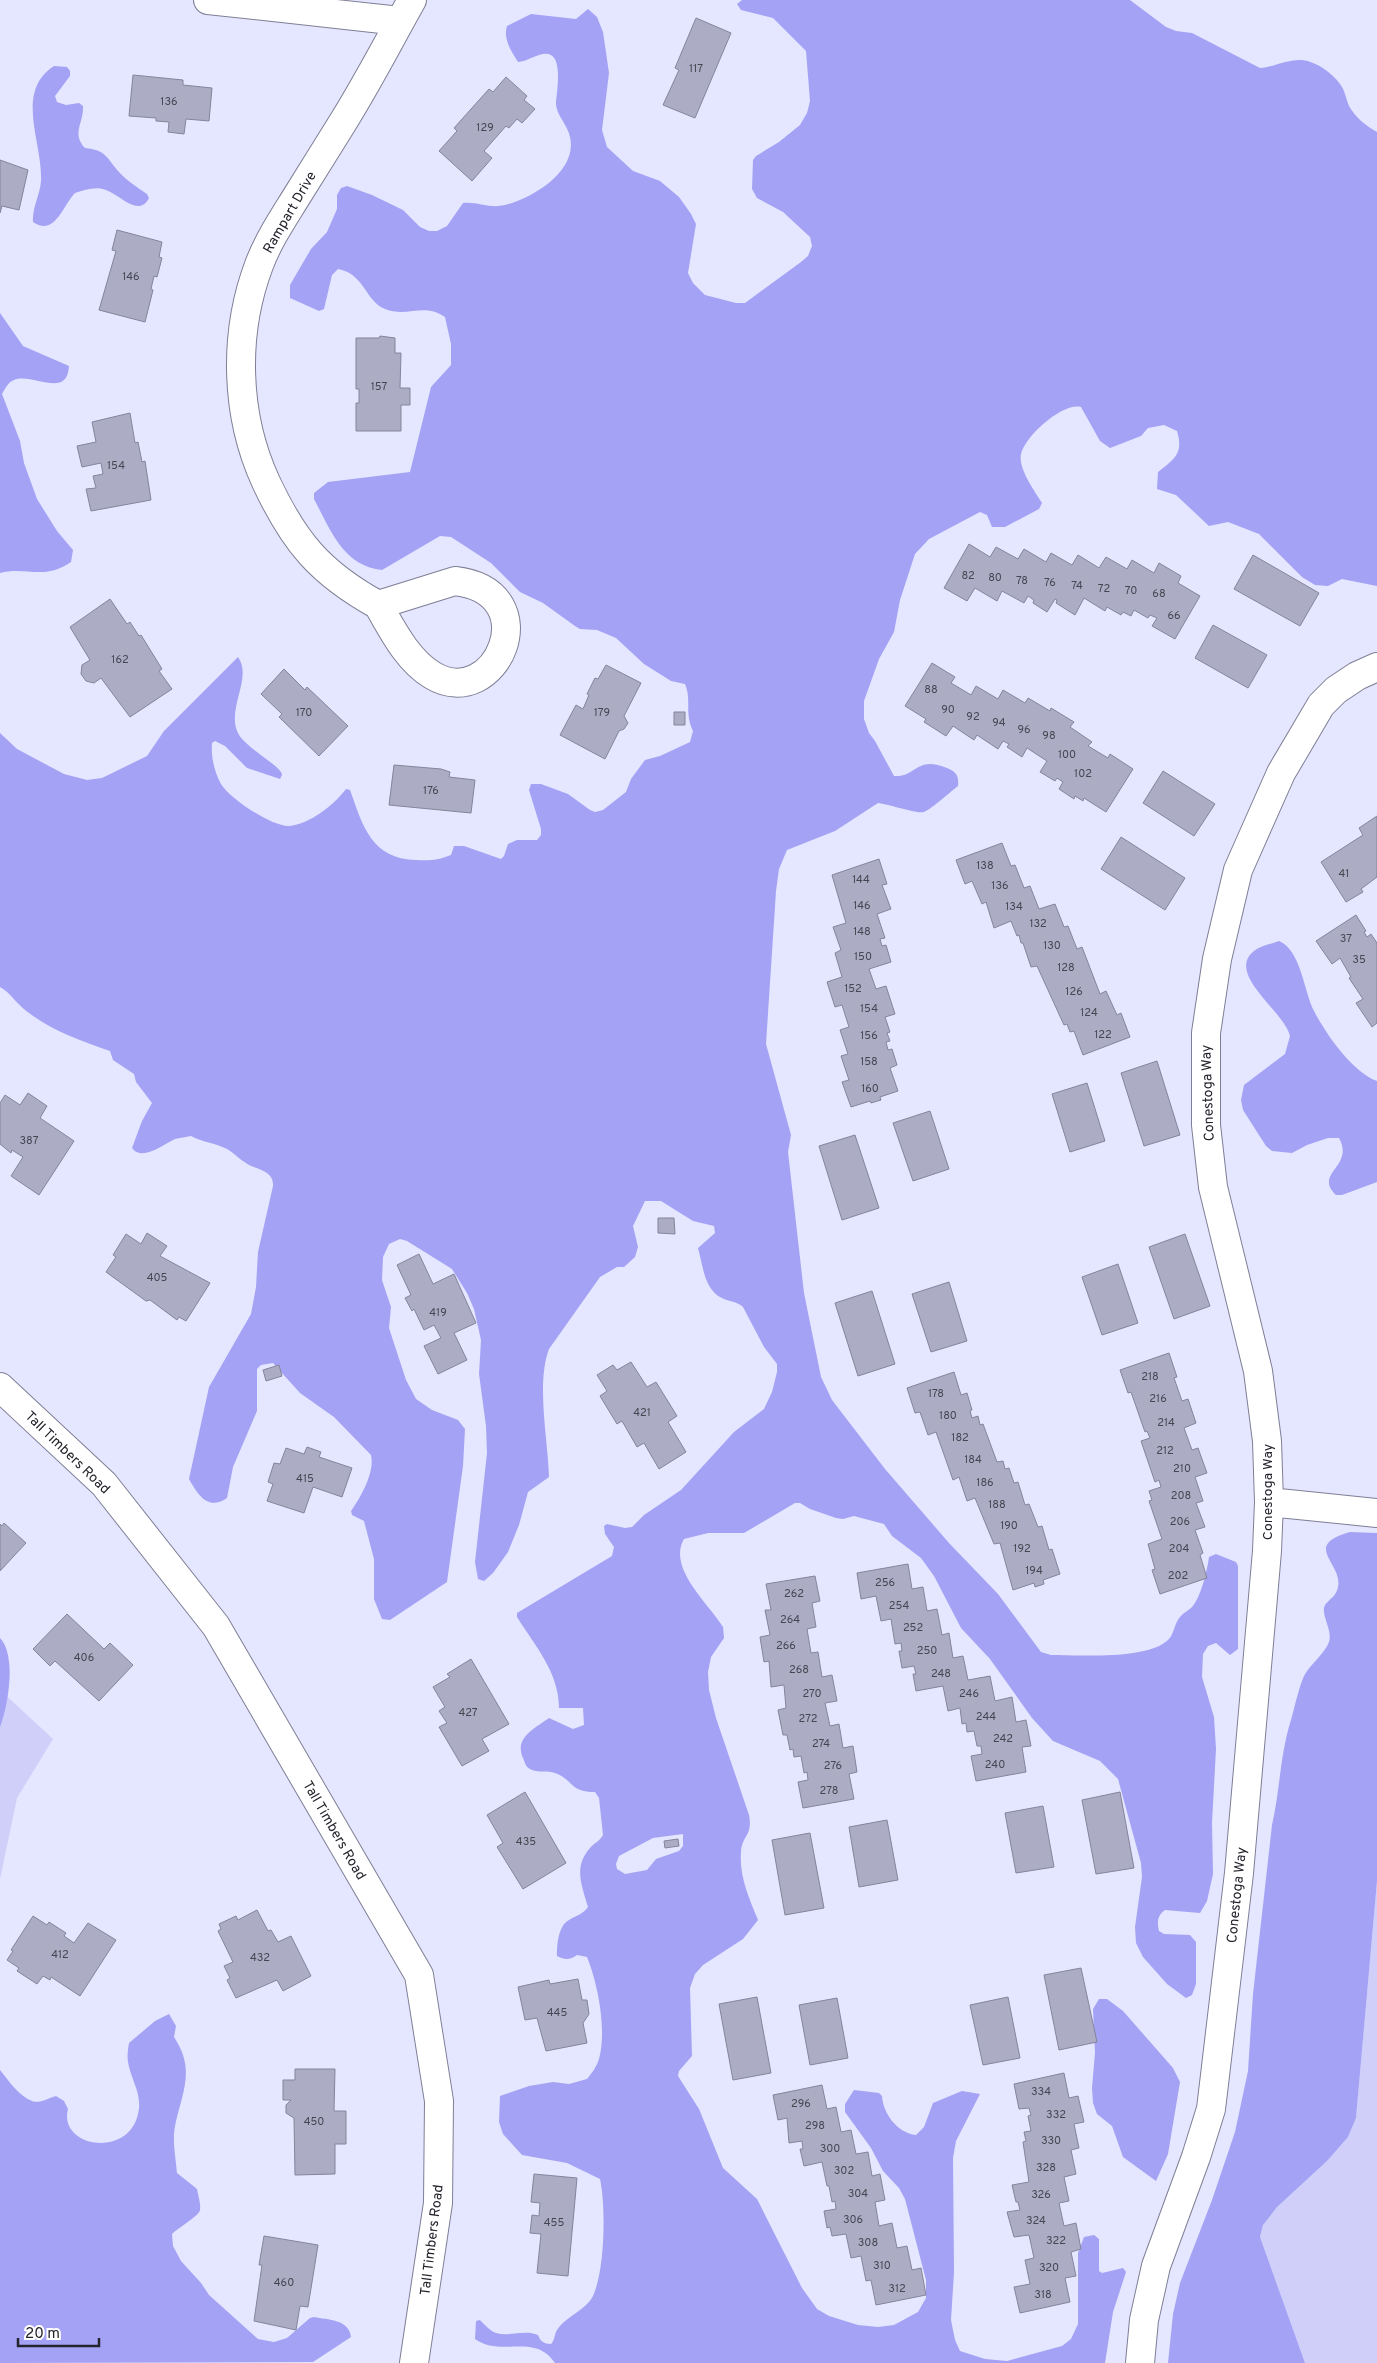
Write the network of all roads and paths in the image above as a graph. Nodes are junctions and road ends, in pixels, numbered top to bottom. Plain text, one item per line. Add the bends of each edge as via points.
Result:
1 (208, 0) edge
2 (406, 10) edge
3 (378, 605) junction
4 (1377, 667) edge
5 (0, 1387) edge
6 (1269, 1502) junction
7 (1377, 1513) edge
8 (414, 2363) edge
9 (1140, 2363) edge

1 - 2 street
2 - 3 street, Rampart Drive via 359,98 274,234 259,264 248,300 242,337 241,381 245,418 259,466 279,511 302,546 337,580
3 - 3 street, Rampart Drive via 415,660 444,680 458,682 485,673 503,651 506,622 501,609 482,588 469,583 441,584
4 - 6 street, Conestoga Way via 1336,690 1322,705 1281,773 1252,835 1234,881 1217,959 1206,1033 1206,1125 1213,1187 1258,1371 1267,1441
5 - 8 street, Tall Timbers Road via 104,1484 216,1626 419,1975 439,2101 438,2203
6 - 7 street
6 - 9 street, Conestoga Way via 1239,1873 1211,2110 1156,2266 1144,2320

